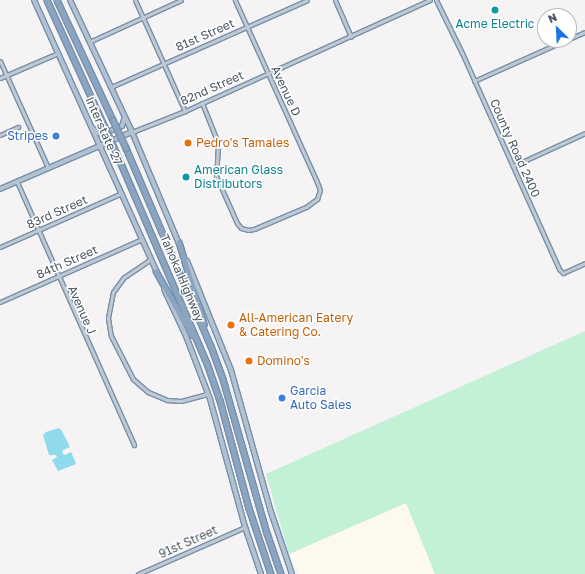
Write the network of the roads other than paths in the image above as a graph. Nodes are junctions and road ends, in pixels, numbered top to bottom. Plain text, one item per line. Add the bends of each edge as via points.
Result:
1 (34, 0) edge
2 (46, 0) edge
3 (57, 0) edge
4 (70, 0) edge
5 (135, 0) edge
6 (181, 0) edge
7 (235, 0) edge
8 (306, 0) edge
9 (335, 0) edge
10 (430, 0) edge
11 (436, 0) edge
12 (143, 17) junction
13 (247, 27) junction
14 (351, 37) junction
15 (89, 42) junction
16 (548, 48) edge
17 (58, 54) junction
18 (0, 61) edge
19 (164, 64) junction
20 (268, 74) junction
21 (7, 76) junction
22 (0, 78) edge
23 (474, 81) junction
24 (111, 87) junction
25 (202, 103) junction
26 (185, 111) junction
27 (125, 115) junction
28 (18, 126) dead end
29 (92, 128) junction
30 (132, 132) junction
31 (585, 133) edge
32 (0, 135) edge
33 (100, 146) junction
34 (513, 166) junction
35 (48, 168) junction
36 (17, 182) junction
37 (0, 189) edge
38 (122, 193) junction
39 (39, 230) junction
40 (142, 239) junction
41 (179, 242) junction
42 (0, 247) edge
43 (151, 259) junction
44 (585, 263) edge
45 (156, 271) junction
46 (58, 276) junction
47 (0, 302) edge
48 (211, 346) junction
49 (202, 352) junction
50 (208, 394) junction
51 (134, 445) dead end
52 (245, 527) junction
53 (138, 574) edge
54 (261, 574) edge
55 (271, 574) edge
56 (282, 574) edge
57 (292, 574) edge

1 - 17 main road, Interstate 27
2 - 49 highway, Tahoka Highway, bridge via 104,124
3 - 48 highway, Tahoka Highway, bridge via 126,148
4 - 15 main road, Interstate 27
5 - 12 street
6 - 12 street
7 - 13 street, Avenue D
8 - 13 street, 81st Street
9 - 14 street
10 - 14 street, 82nd Street
11 - 23 street, County Road 2400
12 - 15 street
12 - 19 street
13 - 19 street, 81st Street
13 - 20 street, Avenue D
14 - 20 street, 82nd Street
15 - 24 main road, Interstate 27
16 - 23 street
17 - 21 street
17 - 29 main road, Interstate 27
18 - 21 street
19 - 24 street, 81st Street
19 - 26 street
20 - 25 street, 82nd Street
20 - 25 street, Avenue D via 320,190 312,204 269,223 252,230 239,225 216,176 218,143
21 - 22 street
21 - 35 street
23 - 34 street, County Road 2400
24 - 27 main road, Interstate 27
25 - 26 street, 82nd Street
26 - 30 street, 82nd Street
27 - 29 main road via 122,126 105,133 99,133
27 - 30 main road, Interstate 27
28 - 32 street
29 - 33 main road, Interstate 27
30 - 33 main road, 82nd Street
30 - 41 main road, Interstate 27
31 - 34 street
33 - 35 main road, 82nd Street
33 - 38 main road, Interstate 27
34 - 44 street, County Road 2400 via 559,269 564,272
35 - 36 main road, 82nd Street
36 - 37 main road, 82nd Street
36 - 39 street, Avenue J
38 - 39 street, 83rd Street
38 - 40 main road, Interstate 27
39 - 42 street, 83rd Street
39 - 46 street, Avenue J
40 - 43 main road, Interstate 27
40 - 46 street, 84th Street
41 - 48 highway
41 - 57 main road, Tahoka Highway via 232,370 271,512
43 - 45 main road, Interstate 27
43 - 50 street via 124,277 114,292 108,318 111,336 133,379 148,392 167,400 181,401
45 - 49 highway
45 - 50 main road, Tahoka Highway via 186,336
46 - 47 street, 84th Street
46 - 51 street, Avenue J
48 - 56 highway, Tahoka Highway via 232,405 257,498
49 - 55 highway, Tahoka Highway via 220,400 249,508
50 - 52 main road, Tahoka Highway
52 - 53 street, 91st Street
52 - 54 main road, Tahoka Highway

